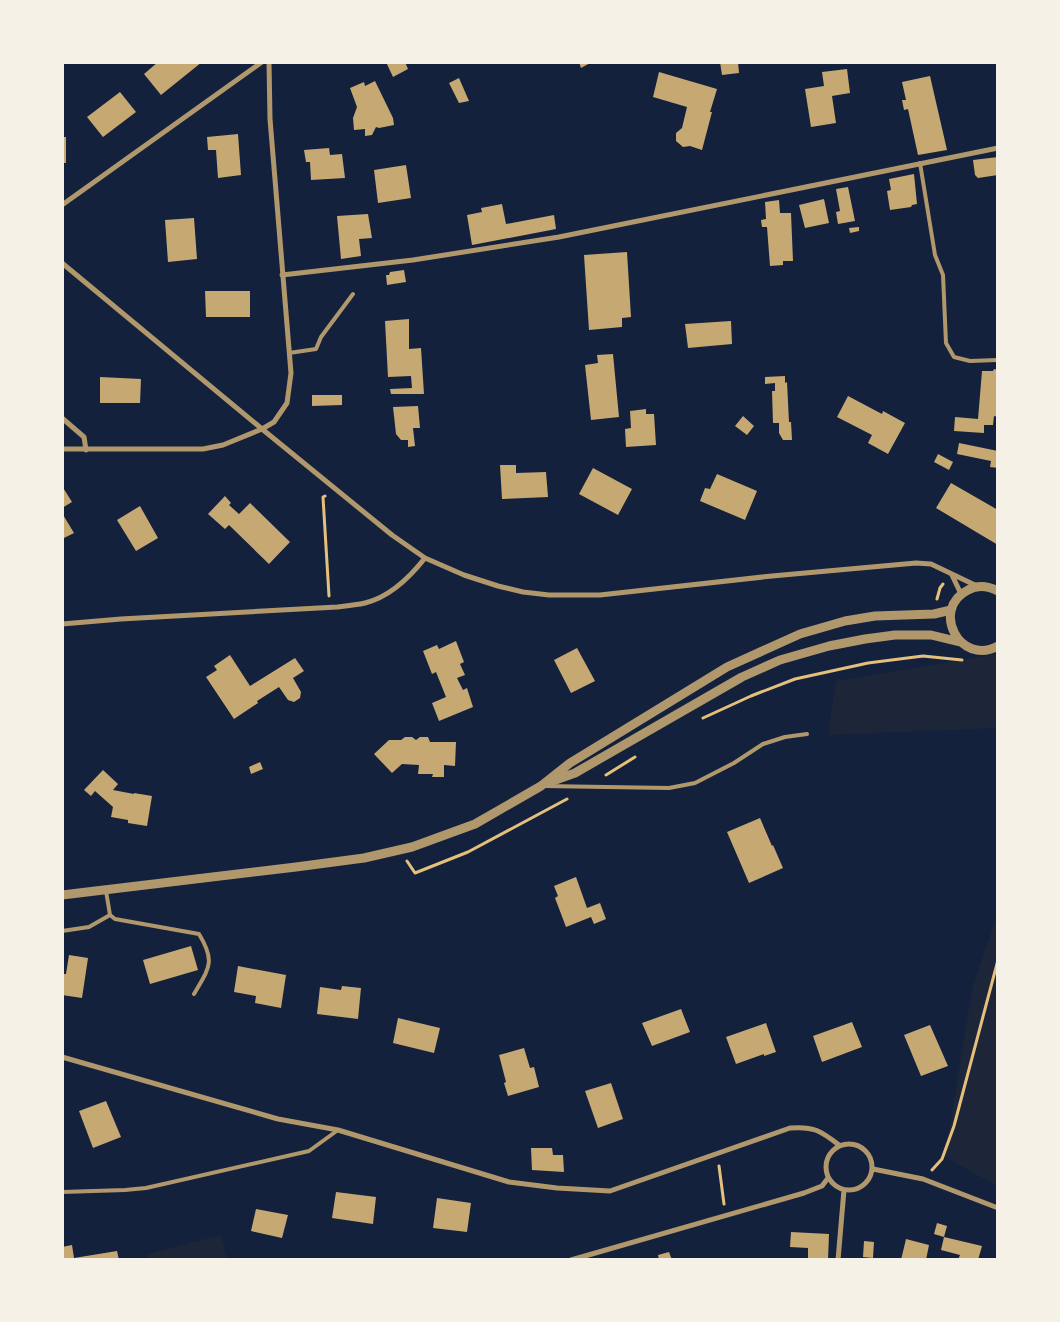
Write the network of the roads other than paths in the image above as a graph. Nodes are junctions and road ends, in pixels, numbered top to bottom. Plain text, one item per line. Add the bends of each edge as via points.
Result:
1 (262, 62) edge
2 (269, 62) edge
3 (998, 148) edge
4 (920, 163) junction
5 (62, 205) edge
6 (62, 263) edge
7 (282, 275) junction
8 (353, 294) dead end
9 (290, 353) junction
10 (997, 360) edge
11 (62, 418) edge
12 (262, 429) junction
13 (62, 449) edge
14 (86, 450) junction
15 (425, 558) junction
16 (951, 574) junction
17 (979, 587) junction
18 (998, 591) edge
19 (961, 594) junction
20 (951, 610) junction
21 (62, 624) edge
22 (960, 642) junction
23 (998, 646) edge
24 (806, 734) dead end
25 (541, 786) junction
26 (106, 889) junction
27 (62, 895) edge
28 (110, 914) junction
29 (62, 931) edge
30 (194, 994) dead end
31 (62, 1057) edge
32 (338, 1130) junction
33 (839, 1145) junction
34 (873, 1169) junction
35 (828, 1178) junction
36 (844, 1190) junction
37 (62, 1192) edge
38 (998, 1208) edge
39 (571, 1260) edge
40 (838, 1260) edge

1 - 5 street
2 - 7 street
3 - 4 street
4 - 7 street via 560,237 413,260
4 - 10 lane via 935,255 943,275 946,343 954,357 970,361
6 - 12 street
7 - 9 street
8 - 9 lane via 321,337 316,349
9 - 12 street via 287,403 274,422
11 - 14 street via 84,437
12 - 14 street via 223,446 203,449
12 - 15 street
13 - 14 street
15 - 16 street via 498,586 549,595 600,595 902,564 931,564
15 - 21 street via 386,594 366,603
16 - 17 street
16 - 19 street
17 - 18 street
17 - 19 street
19 - 20 street
20 - 22 street via 953,633
20 - 25 street via 934,614 874,616 800,634 727,667 570,763
22 - 23 street via 981,651
22 - 25 street via 931,635 895,635 828,646 780,660 742,677 575,773
24 - 25 lane via 763,744 695,783 669,788
25 - 26 street via 475,824 400,850 306,866
26 - 27 street
26 - 28 lane
28 - 29 lane via 88,927
28 - 30 lane via 115,919 200,934 209,950 209,968
31 - 32 street via 278,1119
32 - 33 street via 509,1182 610,1190 790,1128 821,1131
32 - 37 lane via 310,1151 156,1186
33 - 34 street via 849,1143 867,1150
33 - 35 street via 833,1149 826,1163
34 - 36 street via 863,1186
34 - 38 street via 923,1178
35 - 36 street
35 - 39 street via 822,1186 804,1193
36 - 40 street

